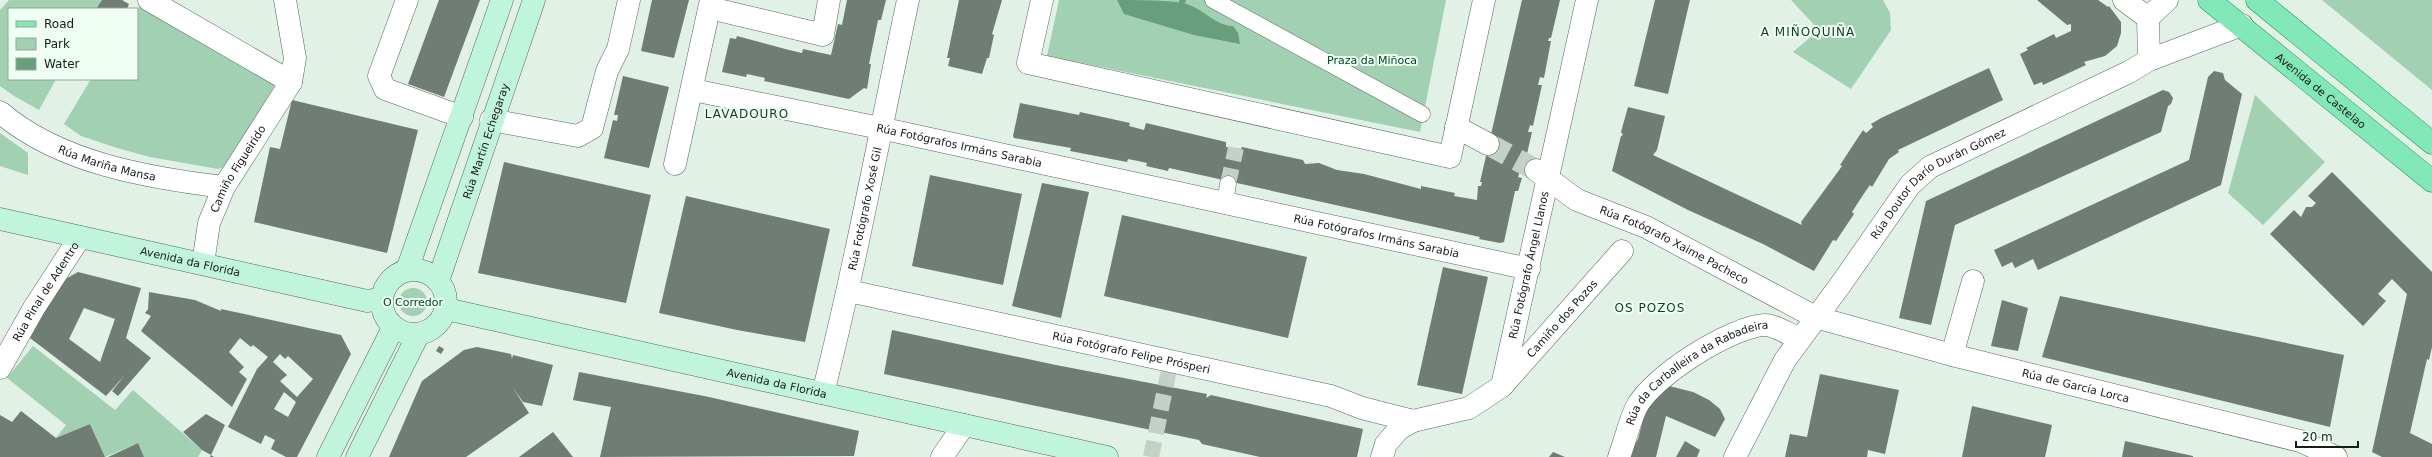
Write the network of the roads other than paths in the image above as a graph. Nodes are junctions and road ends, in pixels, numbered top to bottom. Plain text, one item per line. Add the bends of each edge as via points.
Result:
1 (149, 0) edge
2 (285, 0) edge
3 (407, 0) edge
4 (502, 0) edge
5 (534, 0) edge
6 (629, 0) edge
7 (829, 0) edge
8 (908, 0) edge
9 (1042, 0) edge
10 (1213, 0) edge
11 (1484, 0) edge
12 (1587, 0) edge
13 (2124, 0) edge
14 (2167, 0) edge
15 (2209, 0) edge
16 (2257, 0) edge
17 (711, 4) edge
18 (2148, 18) junction
19 (2242, 25) junction
20 (2149, 60) junction
21 (291, 82) junction
22 (693, 90) junction
23 (0, 112) edge
24 (1422, 114) dead end
25 (462, 117) junction
26 (491, 120) junction
27 (1456, 127) junction
28 (880, 128) junction
29 (2432, 143) edge
30 (1488, 144) tunnel mouth
31 (675, 164) dead end
32 (1542, 175) junction
33 (2431, 178) edge
34 (224, 187) junction
35 (0, 219) edge
36 (80, 237) junction
37 (1622, 251) dead end
38 (203, 264) junction
39 (1529, 269) junction
40 (407, 270) junction
41 (438, 281) junction
42 (1973, 281) dead end
43 (849, 290) junction
44 (381, 299) junction
45 (446, 309) junction
46 (1815, 317) junction
47 (393, 328) junction
48 (418, 335) junction
49 (1800, 339) junction
50 (1952, 355) junction
51 (0, 368) edge
52 (1502, 386) junction
53 (823, 393) junction
54 (1413, 421) junction
55 (964, 425) junction
56 (2297, 449) edge
57 (328, 457) edge
58 (357, 457) edge
59 (942, 457) edge
60 (1107, 457) edge
61 (1382, 457) edge
62 (1619, 457) edge
63 (1735, 457) edge
64 (2336, 457) edge

1 - 21 street
2 - 21 street, Camiño Figueirido via 295,58
3 - 25 street via 379,76 385,89
4 - 25 main road
5 - 26 main road, Rúa Martín Echegaray
6 - 26 street via 618,49 607,71 592,128 578,136
7 - 17 street via 823,35
8 - 28 street, Rúa Fotógrafo Xosé Gil
9 - 27 street via 1028,63 1450,157
10 - 24 street
11 - 27 street
12 - 32 street, Rúa Fotógrafo Ángel Llanos
13 - 18 street
14 - 18 street
15 - 19 main road, Avenida de Castelao
16 - 29 main road
17 - 22 street
18 - 20 street
19 - 20 street, Rúa Doutor Darío Durán Gómez
19 - 33 main road, Avenida de Castelao
20 - 46 street, Rúa Doutor Darío Durán Gómez via 2129,72 1930,167 1910,185
21 - 34 street, Camiño Figueirido
22 - 28 street, Rúa Fotógrafos Irmáns Sarabia
22 - 31 street
23 - 34 street, Rúa Mariña Mansa via 14,124 72,155 174,180
25 - 40 main road
26 - 41 main road, Rúa Martín Echegaray
27 - 30 street
28 - 39 street, Rúa Fotógrafos Irmáns Sarabia via 1226,194
28 - 43 street, Rúa Fotógrafo Xosé Gil
32 - 39 street, Rúa Fotógrafo Ángel Llanos
32 - 46 street, Rúa Fotógrafo Xaime Pacheco via 1577,200 1646,227
34 - 38 street, Camiño Figueirido via 209,222
35 - 36 main road, Avenida da Florida
36 - 38 main road, Avenida da Florida
36 - 51 street, Rúa Pinal de Adentro
37 - 52 street, Camiño dos Pozos
38 - 44 main road, Avenida da Florida via 367,301
39 - 52 street, Rúa Fotógrafo Ángel Llanos
40 - 41 main road via 424,272
40 - 44 main road via 389,281
41 - 45 main road via 444,289
42 - 50 street
43 - 53 street, Rúa Fotógrafo Xosé Gil
43 - 54 street, Rúa Fotógrafo Felipe Prósperi via 1331,396 1362,408
44 - 47 main road via 386,320
45 - 48 main road via 436,326
45 - 53 main road, Avenida da Florida
46 - 49 street, Rúa Doutor Darío Durán Gómez
46 - 50 street, Rúa de García Lorca
47 - 48 main road via 410,335
47 - 57 main road
48 - 58 main road
49 - 62 street, Rúa da Carballeira da Rabadeira via 1766,325 1733,333 1684,362 1652,388 1636,407
49 - 63 street, Rúa Doutor Darío Durán Gómez via 1785,360
50 - 56 street, Rúa de García Lorca
52 - 54 street via 1469,408
53 - 55 main road, Avenida da Florida
54 - 61 street via 1399,429 1386,444
55 - 59 street
55 - 60 main road, Avenida da Florida
56 - 64 street, Rúa de García Lorca

